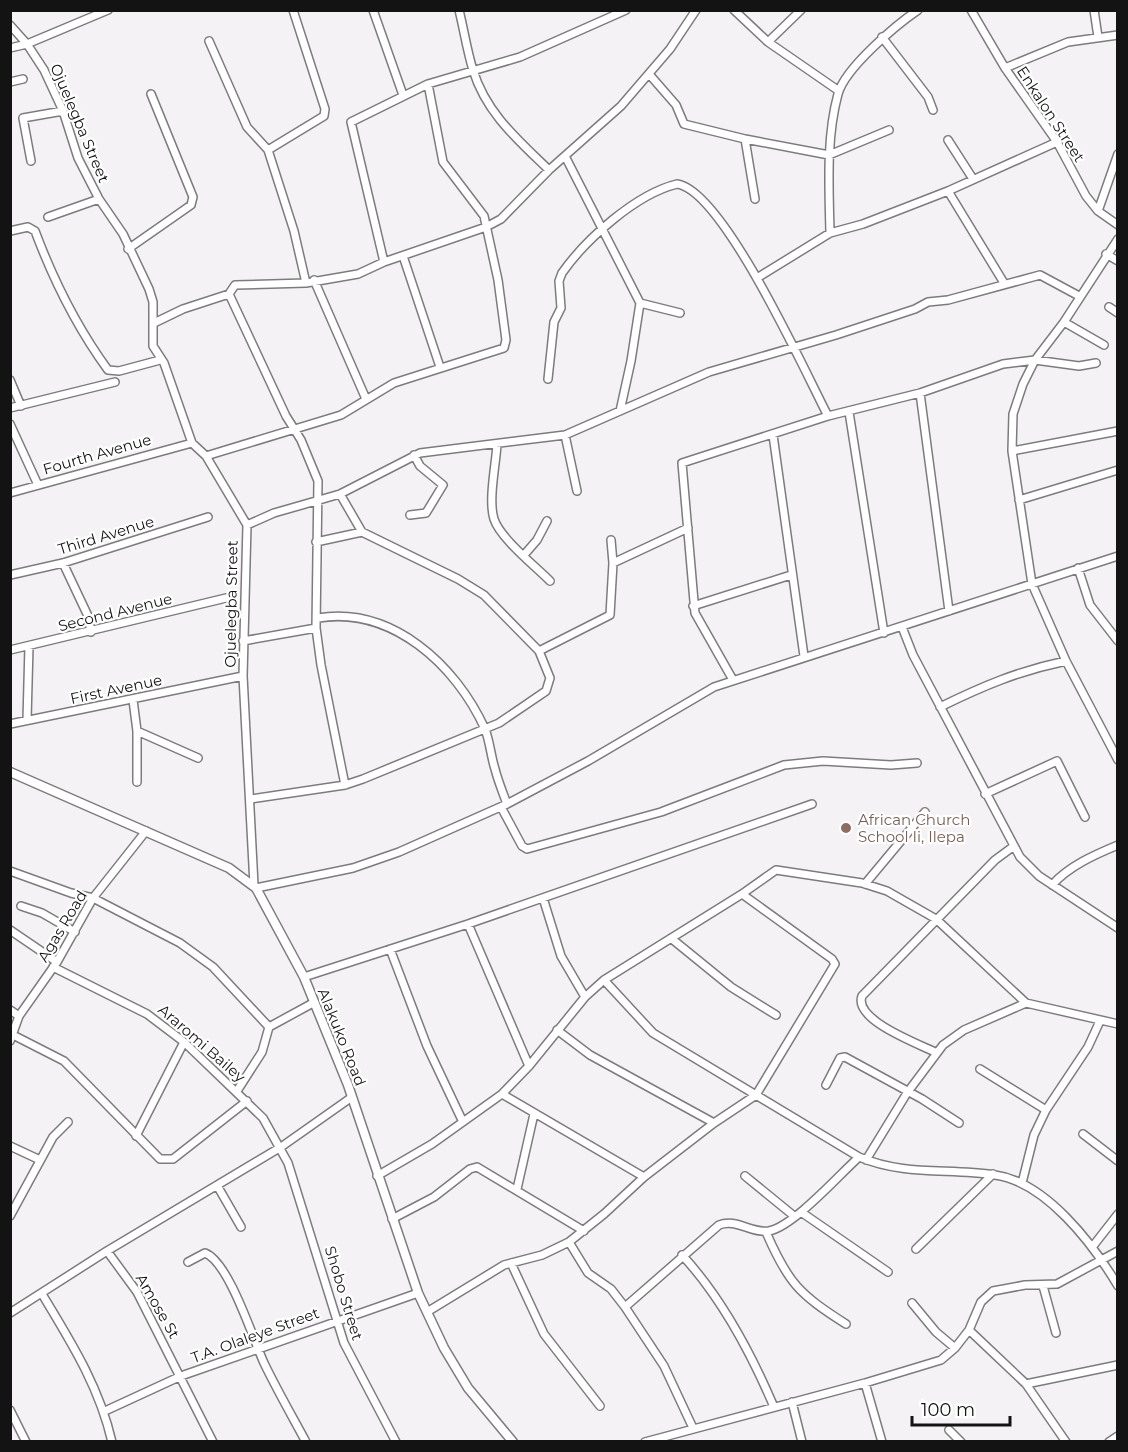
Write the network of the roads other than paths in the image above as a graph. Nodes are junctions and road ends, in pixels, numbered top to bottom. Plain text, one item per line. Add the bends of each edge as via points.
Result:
1 (108, 10) edge
2 (292, 10) edge
3 (373, 10) edge
4 (459, 10) edge
5 (626, 10) edge
6 (696, 10) edge
7 (734, 10) edge
8 (801, 10) edge
9 (918, 10) edge
10 (971, 10) edge
11 (1094, 10) edge
12 (10, 25) edge
13 (1118, 35) edge
14 (882, 37) junction
15 (1098, 37) junction
16 (209, 41) dead end
17 (768, 42) junction
18 (27, 44) junction
19 (10, 48) edge
20 (1005, 68) junction
21 (473, 71) junction
22 (649, 74) junction
23 (23, 80) dead end
24 (10, 82) edge
25 (428, 84) junction
26 (838, 91) junction
27 (151, 94) dead end
28 (403, 94) junction
29 (933, 110) dead end
30 (63, 111) junction
31 (889, 130) dead end
32 (745, 139) junction
33 (948, 140) dead end
34 (1057, 142) junction
35 (268, 150) junction
36 (1118, 154) edge
37 (829, 155) junction
38 (565, 156) junction
39 (31, 161) dead end
40 (549, 170) junction
41 (973, 179) junction
42 (948, 191) junction
43 (99, 199) junction
44 (755, 199) dead end
45 (1098, 211) junction
46 (48, 216) dead end
47 (1118, 225) edge
48 (486, 227) junction
49 (603, 230) junction
50 (10, 231) edge
51 (830, 233) junction
52 (1118, 239) edge
53 (128, 249) junction
54 (1107, 254) junction
55 (403, 256) junction
56 (384, 261) junction
57 (1118, 261) edge
58 (758, 278) junction
59 (314, 280) junction
60 (306, 283) junction
61 (1004, 283) junction
62 (229, 294) junction
63 (1079, 296) junction
64 (640, 303) junction
65 (1109, 307) dead end
66 (680, 313) dead end
67 (1118, 313) edge
68 (154, 322) junction
69 (1064, 322) junction
70 (1104, 345) dead end
71 (791, 347) junction
72 (160, 360) junction
73 (1035, 360) junction
74 (1096, 363) dead end
75 (440, 367) junction
76 (549, 379) dead end
77 (10, 380) edge
78 (115, 382) dead end
79 (920, 393) junction
80 (366, 399) junction
81 (21, 406) junction
82 (10, 408) edge
83 (620, 411) junction
84 (849, 412) junction
85 (828, 416) junction
86 (10, 424) edge
87 (294, 429) junction
88 (1118, 431) edge
89 (565, 435) junction
90 (773, 435) junction
91 (192, 443) junction
92 (497, 444) junction
93 (1012, 451) junction
94 (414, 455) junction
95 (206, 456) junction
96 (1118, 470) edge
97 (38, 485) junction
98 (577, 491) dead end
99 (10, 493) edge
100 (340, 494) junction
101 (319, 500) junction
102 (1019, 500) junction
103 (410, 515) dead end
104 (208, 518) dead end
105 (547, 521) dead end
106 (247, 525) junction
107 (688, 528) junction
108 (362, 532) junction
109 (610, 540) dead end
110 (316, 542) junction
111 (524, 555) junction
112 (1118, 556) edge
113 (63, 563) junction
114 (613, 563) junction
115 (1078, 568) junction
116 (10, 575) edge
117 (791, 575) junction
118 (550, 581) dead end
119 (1032, 584) junction
120 (225, 598) dead end
121 (693, 606) junction
122 (949, 610) junction
123 (318, 618) junction
124 (902, 627) junction
125 (316, 628) junction
126 (91, 632) junction
127 (884, 633) junction
128 (243, 641) junction
129 (1118, 641) edge
130 (28, 646) junction
131 (10, 650) edge
132 (539, 651) junction
133 (804, 656) junction
134 (1066, 661) junction
135 (243, 675) junction
136 (733, 680) junction
137 (133, 700) junction
138 (940, 707) junction
139 (27, 720) junction
140 (10, 724) edge
141 (485, 730) junction
142 (137, 731) junction
143 (198, 758) dead end
144 (1118, 760) edge
145 (917, 764) dead end
146 (10, 772) edge
147 (137, 782) dead end
148 (345, 785) junction
149 (985, 794) junction
150 (252, 799) junction
151 (812, 804) dead end
152 (504, 805) junction
153 (925, 812) dead end
154 (1085, 817) dead end
155 (146, 831) junction
156 (1118, 845) edge
157 (1014, 846) junction
158 (10, 871) edge
159 (865, 884) junction
160 (1052, 885) junction
161 (255, 886) junction
162 (742, 894) junction
163 (93, 898) junction
164 (543, 898) junction
165 (21, 906) dead end
166 (936, 919) junction
167 (468, 924) junction
168 (1118, 928) edge
169 (10, 930) edge
170 (75, 932) junction
171 (672, 939) junction
172 (390, 949) junction
173 (55, 965) junction
174 (303, 977) junction
175 (604, 980) junction
176 (585, 996) junction
177 (313, 1002) junction
178 (1026, 1004) junction
179 (10, 1010) edge
180 (776, 1015) dead end
181 (19, 1016) junction
182 (1100, 1021) junction
183 (1118, 1024) edge
184 (269, 1027) junction
185 (557, 1030) junction
186 (12, 1038) edge
187 (184, 1042) junction
188 (937, 1053) junction
189 (529, 1066) junction
190 (980, 1069) dead end
191 (826, 1085) dead end
192 (237, 1091) junction
193 (908, 1093) junction
194 (502, 1094) junction
195 (756, 1095) junction
196 (352, 1096) junction
197 (247, 1101) junction
198 (1046, 1110) junction
199 (534, 1114) junction
200 (462, 1120) junction
201 (68, 1122) dead end
202 (714, 1123) junction
203 (959, 1124) dead end
204 (1083, 1134) dead end
205 (136, 1136) junction
206 (10, 1146) edge
207 (281, 1147) junction
208 (862, 1159) junction
209 (40, 1160) junction
210 (1118, 1161) edge
211 (993, 1174) junction
212 (377, 1176) junction
213 (745, 1176) dead end
214 (644, 1177) junction
215 (1022, 1183) junction
216 (218, 1186) junction
217 (517, 1189) junction
218 (797, 1214) junction
219 (1118, 1214) edge
220 (10, 1216) edge
221 (392, 1220) junction
222 (241, 1227) dead end
223 (584, 1231) junction
224 (766, 1232) junction
225 (569, 1242) junction
226 (1093, 1246) junction
227 (916, 1249) dead end
228 (107, 1251) junction
229 (1118, 1251) edge
230 (682, 1256) junction
231 (1103, 1261) junction
232 (188, 1262) dead end
233 (511, 1263) junction
234 (888, 1272) dead end
235 (1044, 1286) junction
236 (1118, 1286) edge
237 (418, 1293) junction
238 (42, 1294) junction
239 (912, 1303) dead end
240 (625, 1307) junction
241 (427, 1312) junction
242 (10, 1313) edge
243 (336, 1320) junction
244 (846, 1324) dead end
245 (969, 1330) junction
246 (1056, 1333) dead end
247 (955, 1348) junction
248 (258, 1349) junction
249 (1118, 1365) edge
250 (181, 1376) junction
251 (865, 1383) junction
252 (1026, 1384) junction
253 (792, 1402) junction
254 (600, 1406) dead end
255 (774, 1407) junction
256 (10, 1410) edge
257 (105, 1411) junction
258 (14, 1425) edge
259 (693, 1428) junction
260 (949, 1430) dead end
261 (1118, 1436) edge
262 (26, 1442) edge
263 (112, 1442) edge
264 (213, 1442) edge
265 (306, 1442) edge
266 (396, 1442) edge
267 (513, 1442) edge
268 (645, 1442) edge
269 (802, 1442) edge
270 (882, 1442) edge
271 (962, 1442) edge
272 (1066, 1442) edge
273 (1109, 1442) edge

1 - 18 street
2 - 35 street via 324,116
3 - 28 street
4 - 21 street
5 - 21 street via 520,57
6 - 22 street
7 - 17 street
8 - 17 street
9 - 14 street
10 - 20 street, Enkalon Street
11 - 15 street
12 - 18 street, Ojuelegba Street
13 - 15 street
14 - 26 street
14 - 29 street via 928,97
15 - 20 street via 1068,42
16 - 35 street via 247,127
17 - 26 street
18 - 19 street
18 - 30 street, Ojuelegba Street
20 - 34 street, Enkalon Street
21 - 25 street
21 - 40 street via 494,116
22 - 32 street via 676,105 684,124
22 - 38 street via 621,106
23 - 24 street
25 - 28 street
25 - 48 street via 443,162 484,216
26 - 37 street
27 - 53 street via 193,197 191,205
28 - 56 street via 351,122
30 - 39 street via 23,118
30 - 43 street, Ojuelegba Street via 78,158
31 - 37 street
32 - 37 street
32 - 44 street
33 - 41 street
34 - 41 street
34 - 45 street, Enkalon Street
35 - 60 street
36 - 45 street
37 - 51 street
38 - 40 street
38 - 49 street
40 - 48 street via 501,219
41 - 42 street
42 - 51 street
42 - 61 street
43 - 46 street
43 - 53 street, Ojuelegba Street via 123,234
45 - 47 street, Enkalon Street
48 - 55 street
48 - 75 street via 506,345 494,353
49 - 58 street via 634,203 666,186 683,184 709,207
49 - 64 street
49 - 76 street via 567,266 559,281 561,308 554,322
50 - 72 street via 35,231 44,256 108,370 119,371
51 - 58 street
52 - 54 street
53 - 68 street, Ojuelegba Street via 151,296
54 - 57 street
54 - 63 street
55 - 56 street
55 - 75 street
56 - 59 street via 358,274
58 - 71 street
59 - 60 street
59 - 80 street
60 - 62 street via 236,285
61 - 63 street via 1040,275
61 - 71 street via 928,302
62 - 68 street
62 - 87 street
63 - 69 street
64 - 66 street
64 - 83 street
65 - 67 street
68 - 72 street, Ojuelegba Street via 153,346
69 - 70 street
69 - 73 street
71 - 83 street via 709,372
71 - 85 street
72 - 91 street, Ojuelegba Street
73 - 74 street via 1079,366
73 - 79 street via 1003,364
73 - 93 street via 1013,414
75 - 80 street via 394,383
77 - 81 street
78 - 81 street
79 - 84 street
79 - 122 street
80 - 87 street via 340,415
81 - 82 street
83 - 89 street
84 - 85 street
84 - 127 street
85 - 90 street
86 - 97 street
87 - 95 street
87 - 101 street via 318,481
88 - 93 street
89 - 92 street
89 - 98 street
90 - 107 street via 682,463
90 - 117 street
91 - 95 street, Ojuelegba Street
91 - 97 street, Fourth Avenue
92 - 94 street
92 - 111 street via 494,520
93 - 102 street
94 - 100 street
94 - 103 street via 420,466 443,485 426,513
95 - 106 street, Ojuelegba Street
96 - 102 street
97 - 99 street, Fourth Avenue
100 - 101 street
100 - 108 street
101 - 106 street
101 - 110 street
102 - 119 street
104 - 113 street, Third Avenue
105 - 111 street
106 - 128 street, Ojuelegba Street
107 - 114 street
107 - 121 street
108 - 110 street
108 - 132 street via 471,586
109 - 114 street
110 - 123 street
111 - 118 street
112 - 115 street
113 - 116 street, Third Avenue
113 - 126 street via 88,616
114 - 132 street via 610,615
115 - 119 street
115 - 129 street via 1090,605
117 - 121 street
117 - 133 street
119 - 122 street
119 - 134 street
120 - 126 street, Second Avenue
121 - 136 street
122 - 124 street
123 - 125 street
123 - 141 street via 351,615 414,641 454,679
124 - 127 street
124 - 138 street
125 - 128 street
125 - 148 street
126 - 130 street, Second Avenue
127 - 133 street
128 - 135 street, Ojuelegba Street
130 - 131 street, Second Avenue
130 - 139 street
132 - 141 street via 550,678 546,690
133 - 136 street
134 - 138 street via 997,679
134 - 144 street
135 - 137 street, First Avenue
135 - 150 street, Ojuelegba Street
136 - 152 street
137 - 139 street, First Avenue
137 - 142 street
138 - 149 street
139 - 140 street, First Avenue
141 - 148 street
141 - 152 street
142 - 143 street
142 - 147 street
145 - 152 street via 823,761 784,765 661,812 527,849 522,846
146 - 155 main road, Alakuko Road
148 - 150 street
149 - 154 street via 1057,761
149 - 157 street
150 - 161 street, Ojuelegba Street
151 - 164 street
152 - 161 street via 363,865
153 - 159 street
155 - 161 main road, Alakuko Road via 229,868
155 - 163 street, Agas Road
156 - 160 street via 1095,854
157 - 160 street via 1028,866
157 - 166 street via 994,860
158 - 163 street
159 - 162 street via 776,870
159 - 166 street via 907,901
160 - 168 street
161 - 174 main road, Alakuko Road
162 - 171 street
162 - 195 street via 835,964
163 - 170 street, Agas Road
163 - 184 street via 194,952 213,966
164 - 167 street
164 - 176 street via 561,956
165 - 170 street
166 - 178 street
166 - 188 street via 866,990 859,1003 873,1020
167 - 172 street
167 - 189 street
169 - 173 street, Araromi Bailey
170 - 173 street, Agas Road
171 - 175 street
171 - 180 street via 731,987
172 - 174 street
172 - 200 street via 427,1046
173 - 181 street, Agas Road
173 - 187 street, Araromi Bailey via 137,1008
174 - 177 main road, Alakuko Road
175 - 176 street
175 - 195 street via 653,1033
176 - 185 street
177 - 184 street
177 - 196 main road, Alakuko Road
178 - 182 street
178 - 188 street via 964,1030
179 - 181 street
181 - 186 street, Agas Road
182 - 183 street
182 - 198 street via 1074,1071
184 - 192 street via 262,1052
185 - 189 street
185 - 202 street via 590,1054
186 - 205 street via 64,1061
187 - 192 street, Araromi Bailey
187 - 205 street
188 - 193 street
189 - 194 street
190 - 198 street
191 - 193 street via 840,1058 845,1057
192 - 197 street, Araromi Bailey
193 - 203 street
193 - 208 street
194 - 199 street
194 - 200 street
195 - 202 street
195 - 208 street
196 - 207 street
196 - 212 main road, Alakuko Road
197 - 205 street via 173,1160 156,1156
197 - 207 street, Araromi Bailey
198 - 215 street via 1034,1135
199 - 214 street
199 - 217 street
200 - 212 street via 424,1149
201 - 209 street via 53,1137
202 - 214 street
204 - 210 street
206 - 209 street
207 - 216 street
207 - 243 street, Shobo Street
208 - 211 street via 888,1168
208 - 218 street
209 - 220 street
211 - 215 street
211 - 227 street
212 - 221 main road, Alakuko Road
213 - 218 street
214 - 223 street
215 - 226 street via 1040,1194
216 - 222 street
216 - 228 street
217 - 221 street via 475,1167 434,1197
217 - 223 street
218 - 224 street
218 - 234 street
219 - 226 street
221 - 237 main road, Alakuko Road
223 - 225 street
224 - 230 street via 723,1223
224 - 244 street via 797,1290
225 - 233 street via 542,1255
225 - 240 street via 588,1273 611,1289
226 - 231 street
228 - 238 street
228 - 250 street, Amose St via 137,1292
229 - 231 street
230 - 240 street
230 - 255 street via 701,1277 746,1346
231 - 235 street via 1067,1281
231 - 236 street
232 - 248 street via 205,1253 214,1258 237,1295
233 - 241 street
233 - 254 street via 544,1334
235 - 245 street via 993,1291 981,1302
235 - 246 street
237 - 241 main road, Alakuko Road
237 - 243 street, T.A. Olaleye Street
238 - 242 street
238 - 257 street via 77,1352
239 - 247 street
240 - 259 street via 664,1366
241 - 267 main road, Alakuko Road via 457,1372
243 - 248 street, T.A. Olaleye Street
243 - 266 street, Shobo Street via 353,1363
245 - 247 street
245 - 252 street
247 - 251 street via 941,1360
248 - 250 street, T.A. Olaleye Street
248 - 265 street
249 - 252 street
250 - 257 street, T.A. Olaleye Street
250 - 264 street, Amose St
251 - 253 street
251 - 270 street
252 - 272 street
253 - 255 street
253 - 269 street
255 - 259 street
256 - 258 street
257 - 263 street
258 - 262 street
259 - 268 street
260 - 271 street
261 - 273 street

